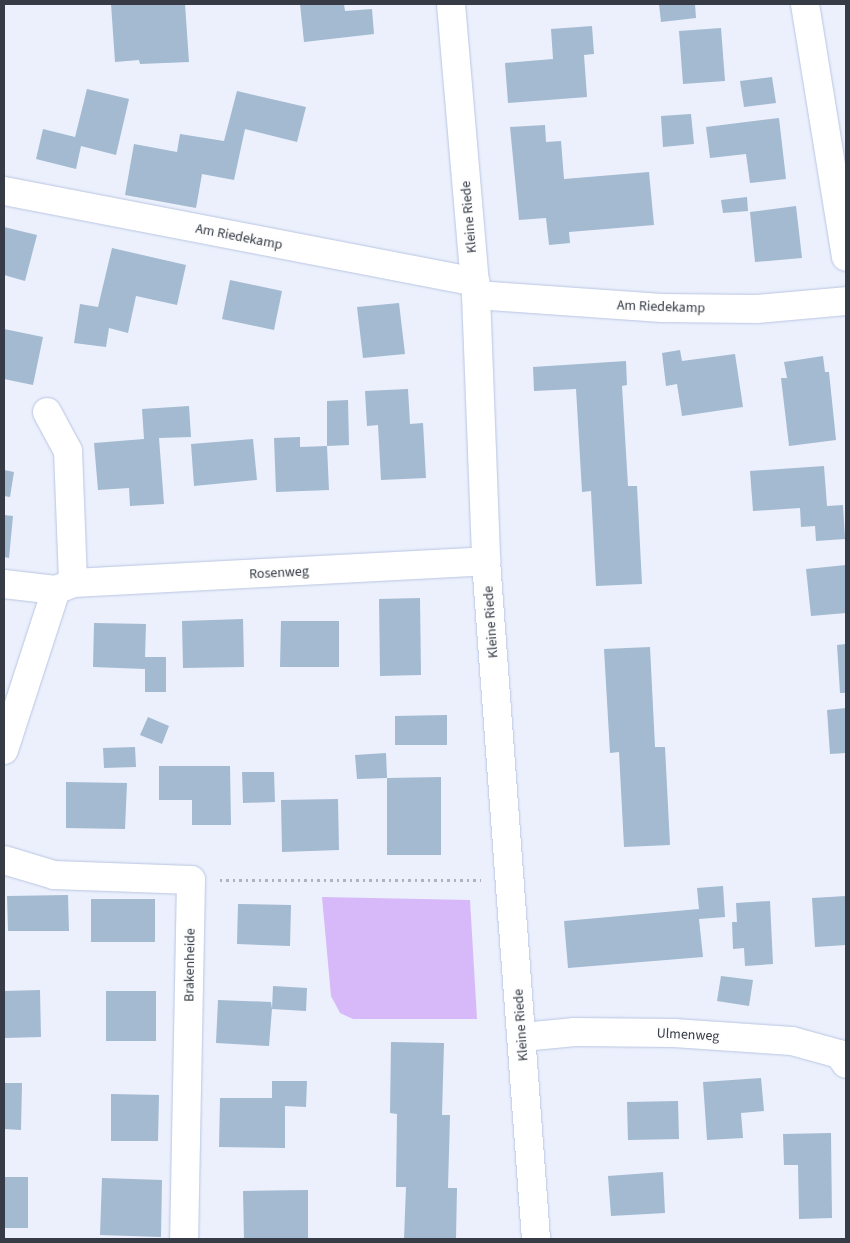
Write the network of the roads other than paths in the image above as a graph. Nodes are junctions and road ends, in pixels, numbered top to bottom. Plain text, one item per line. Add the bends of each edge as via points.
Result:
1 (451, 4) edge
2 (805, 4) edge
3 (4, 191) edge
4 (846, 257) edge
5 (475, 289) junction
6 (846, 301) edge
7 (47, 412) dead end
8 (486, 561) junction
9 (4, 584) edge
10 (64, 586) junction
11 (4, 750) edge
12 (4, 860) edge
13 (523, 1037) junction
14 (844, 1057) edge
15 (184, 1239) edge
16 (536, 1239) edge

1 - 5 street, Kleine Riede
2 - 4 street
3 - 5 street, Am Riedekamp
5 - 6 street, Am Riedekamp via 662,308 757,309
5 - 8 street, Kleine Riede
7 - 10 street via 68,451
8 - 10 street, Rosenweg
8 - 13 street, Kleine Riede
9 - 10 street, Rosenweg
10 - 11 street
12 - 15 street, Brakenheide via 54,875 191,880
13 - 14 street, Ulmenweg via 575,1032 674,1033 792,1041
13 - 16 street, Kleine Riede

